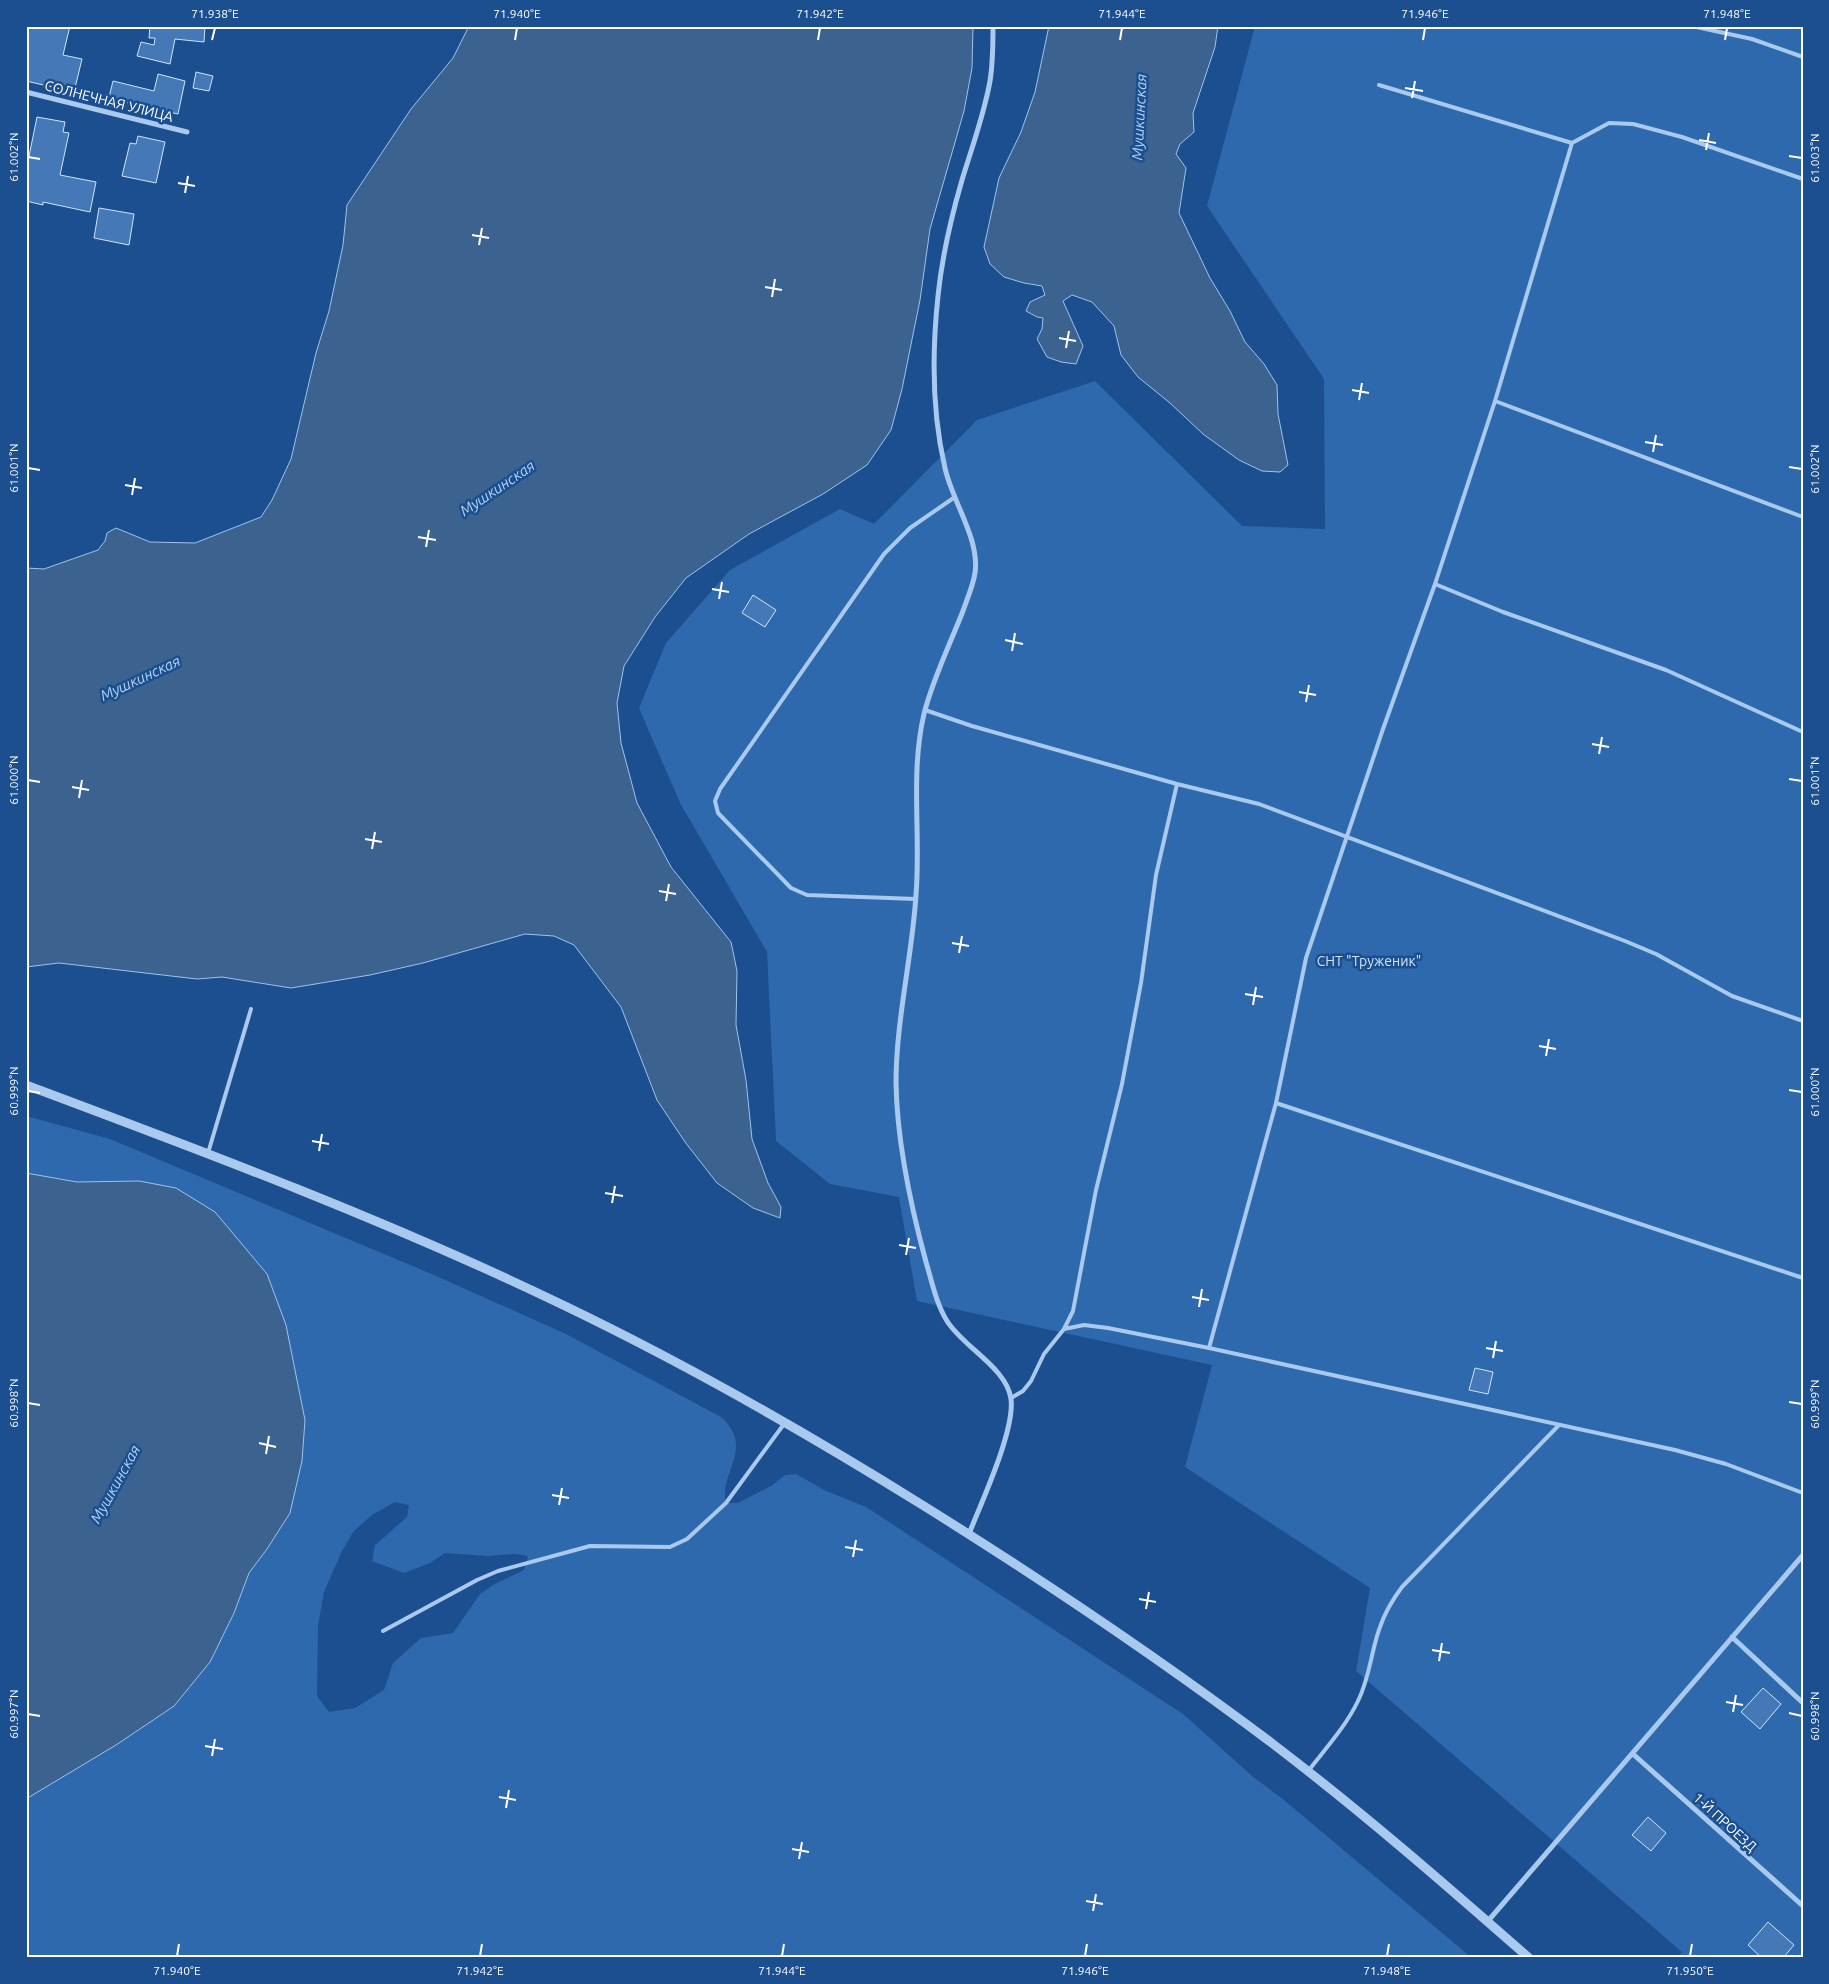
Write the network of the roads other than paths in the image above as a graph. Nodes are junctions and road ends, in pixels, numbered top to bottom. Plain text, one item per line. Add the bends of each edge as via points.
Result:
1 (994, 26) edge
2 (1692, 26) edge
3 (1803, 57) edge
4 (1379, 85) dead end
5 (26, 92) edge
6 (187, 132) dead end
7 (1572, 142) junction
8 (1803, 179) edge
9 (1495, 401) junction
10 (955, 497) junction
11 (1803, 517) edge
12 (1435, 584) junction
13 (925, 710) junction
14 (1803, 732) edge
15 (1178, 784) junction
16 (1346, 838) junction
17 (916, 899) junction
18 (251, 1009) dead end
19 (1803, 1021) edge
20 (26, 1085) edge
21 (1276, 1103) junction
22 (208, 1153) junction
23 (1803, 1278) edge
24 (1064, 1330) junction
25 (1209, 1348) junction
26 (1011, 1398) junction
27 (786, 1422) junction
28 (1559, 1425) junction
29 (1803, 1493) edge
30 (969, 1534) junction
31 (1803, 1555) edge
32 (383, 1631) dead end
33 (1732, 1637) junction
34 (1803, 1702) edge
35 (1633, 1754) junction
36 (1308, 1772) junction
37 (1803, 1906) edge
38 (1488, 1921) junction
39 (1529, 1958) edge

1 - 10 street via 990,79 983,115 947,237 938,295 935,398 945,471
2 - 3 lane via 1752,39
4 - 7 lane
5 - 6 street, СОЛНЕЧНАЯ УЛИЦА
7 - 8 lane via 1609,124 1633,124 1682,137
7 - 9 lane
9 - 11 lane
9 - 12 lane
10 - 13 street via 974,550 976,571
10 - 17 lane via 910,528 884,554 715,800 718,813 791,888 817,896
12 - 14 lane via 1503,612 1666,670
12 - 16 lane
13 - 15 lane
13 - 17 street via 917,764
15 - 16 lane via 1259,804
15 - 24 lane via 1156,875 1141,983 1122,1084 1096,1190 1073,1311
16 - 19 lane via 1625,941 1656,954 1732,996
16 - 21 lane via 1306,958
17 - 26 street via 903,995 896,1083 900,1133 915,1214 937,1300 948,1323 1004,1380
18 - 22 lane
20 - 22 street
21 - 23 lane
21 - 25 lane
22 - 27 street via 348,1209 563,1305
24 - 25 lane via 1084,1325
24 - 26 lane via 1044,1354 1031,1382
25 - 28 lane
26 - 30 street via 1011,1416 1002,1449
27 - 30 street
27 - 32 lane via 726,1503 688,1539 670,1548 590,1546 498,1571
28 - 29 lane via 1726,1464
28 - 36 lane via 1402,1587 1388,1606 1358,1701
30 - 36 street via 1076,1602
31 - 33 street
33 - 34 street
33 - 35 street
35 - 37 street, 1-Й ПРОЕЗД
35 - 38 street
36 - 38 street
38 - 39 street

